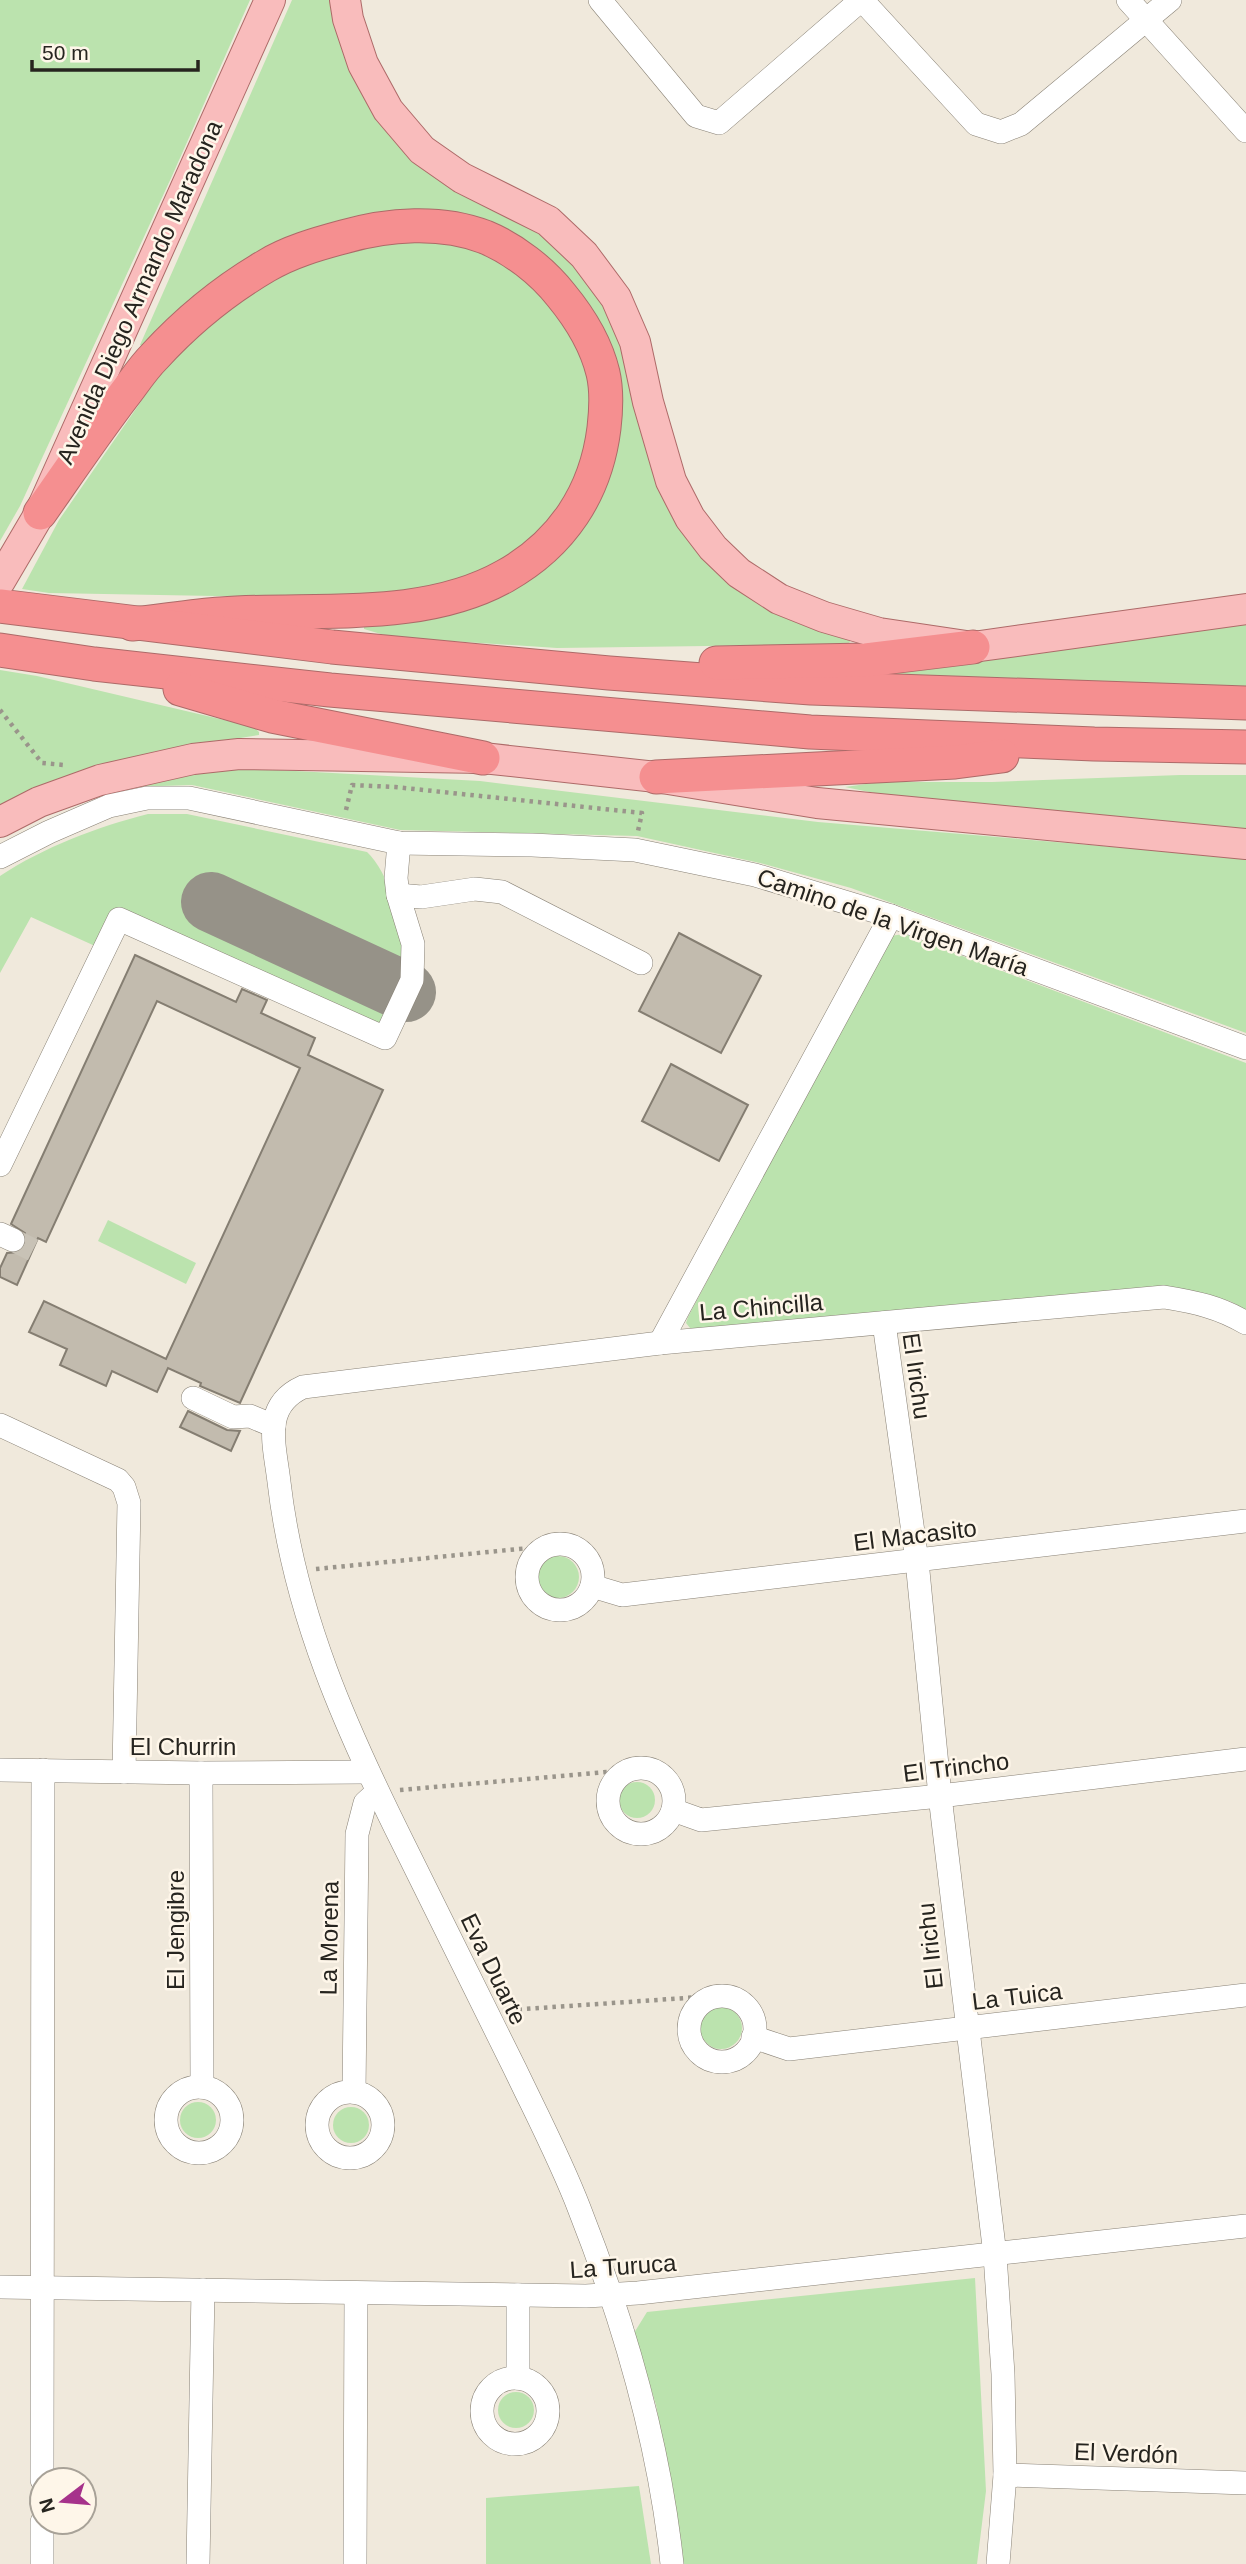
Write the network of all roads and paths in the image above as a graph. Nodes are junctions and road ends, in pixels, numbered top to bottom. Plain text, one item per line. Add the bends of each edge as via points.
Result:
1 (270, 0) edge
2 (345, 0) edge
3 (600, 0) edge
4 (862, 0) edge
5 (1128, 0) edge
6 (1170, 0) edge
7 (1145, 20) junction
8 (1246, 131) edge
9 (40, 513) junction
10 (0, 581) edge
11 (0, 606) edge
12 (1246, 609) edge
13 (132, 624) junction
14 (973, 647) junction
15 (0, 650) edge
16 (94, 663) junction
17 (609, 673) junction
18 (1246, 703) edge
19 (1094, 744) junction
20 (1246, 747) edge
21 (483, 758) junction
22 (656, 777) junction
23 (0, 822) edge
24 (399, 843) junction
25 (1246, 844) edge
26 (0, 857) edge
27 (398, 895) junction
28 (891, 916) junction
29 (641, 963) dead end
30 (1246, 1048) edge
31 (0, 1166) edge
32 (884, 1323) junction
33 (1246, 1323) edge
34 (660, 1343) junction
35 (194, 1398) dead end
36 (282, 1401) joint
37 (0, 1425) edge
38 (274, 1426) junction
39 (1246, 1521) edge
40 (549, 1546) junction
41 (916, 1561) junction
42 (294, 1571) junction
43 (592, 1586) junction
44 (1246, 1759) edge
45 (0, 1770) edge
46 (43, 1770) junction
47 (630, 1770) junction
48 (124, 1772) junction
49 (201, 1773) junction
50 (372, 1782) junction
51 (940, 1796) junction
52 (673, 1810) junction
53 (1246, 1995) edge
54 (715, 1996) junction
55 (486, 2011) junction
56 (966, 2028) junction
57 (753, 2037) junction
58 (202, 2087) dead end
59 (354, 2092) dead end
60 (1246, 2226) edge
61 (995, 2255) junction
62 (0, 2287) edge
63 (42, 2287) junction
64 (203, 2290) junction
65 (356, 2293) junction
66 (518, 2295) junction
67 (612, 2295) junction
68 (518, 2378) dead end
69 (42, 2466) edge
70 (1005, 2475) junction
71 (1246, 2483) edge
72 (42, 2536) edge
73 (42, 2564) edge
74 (198, 2564) edge
75 (355, 2564) edge
76 (672, 2564) edge
77 (998, 2564) edge

1 - 9 main road, Avenida Diego Armando Maradona
2 - 14 main road via 363,64 388,110 422,150 462,178 548,221 584,255 616,298 635,342 671,481 690,518 713,548 739,573 779,599 824,617 879,633
3 - 4 street via 696,116 719,123
4 - 7 street via 976,124 1001,132 1021,124
5 - 7 street
6 - 7 street
7 - 8 street
9 - 10 main road, Avenida Diego Armando Maradona
9 - 13 highway via 152,358 208,307 268,265 316,244 362,231 409,225 453,228 486,238 522,259 551,282 575,313 603,375 606,414 601,450 581,504 537,557 465,594 391,609 221,614
11 - 13 highway
12 - 14 main road
13 - 17 highway
14 - 17 highway via 866,660 734,662
15 - 16 highway
16 - 19 highway via 330,690 796,731
16 - 21 highway via 272,716
17 - 18 highway via 811,688
19 - 20 highway
19 - 22 highway via 955,762
21 - 22 main road
21 - 23 main road via 239,754 193,759 100,780
22 - 25 main road via 817,803
24 - 26 street, Camino de la Virgen María via 189,798 148,798 109,806
24 - 27 street
24 - 28 street, Camino de la Virgen María via 635,850 755,874
27 - 29 street via 421,897 475,889 502,892
27 - 31 street via 412,944 412,980 384,1038 119,919
28 - 30 street, Camino de la Virgen María
28 - 34 street
32 - 33 street, La Chincilla via 1164,1297 1226,1311
32 - 34 street, La Chincilla
32 - 41 street, El Irichu
34 - 36 street, La Chincilla via 303,1387
35 - 38 street via 233,1417 250,1416
36 - 38 street, Eva Duarte
37 - 48 street via 118,1480 124,1487 129,1503
38 - 42 street, Eva Duarte via 282,1510
39 - 41 street, El Macasito
40 - 42 path
40 - 43 street via 569,1545 578,1550 591,1566
40 - 43 street via 531,1560 528,1570 527,1582 538,1601 547,1608 569,1609 579,1604
41 - 43 street, El Macasito via 622,1595
41 - 51 street, El Irichu
42 - 50 street, Eva Duarte via 330,1687
44 - 51 street, El Trincho
45 - 46 street, El Churrin
46 - 48 street, El Churrin
46 - 63 street
47 - 50 path
47 - 52 street via 657,1772 668,1782
47 - 52 street via 610,1789 608,1802 618,1825 629,1832 655,1831
48 - 49 street, El Churrin
49 - 50 street, El Churrin
49 - 58 street, El Jengibre
50 - 55 street, Eva Duarte
50 - 59 street, La Morena via 357,1834
51 - 52 street, El Trincho via 701,1820
51 - 56 street, El Irichu
53 - 56 street, La Tuica
54 - 55 path
54 - 57 street via 746,2006 752,2015
54 - 57 street via 696,2007 691,2016 694,2047 711,2060 732,2060 742,2055
55 - 67 street, Eva Duarte via 551,2143
56 - 57 street, La Tuica via 789,2049
56 - 61 street, El Irichu
60 - 61 street, La Turuca
61 - 67 street, La Turuca
61 - 70 street, El Irichu
62 - 63 street, La Turuca
63 - 64 street, La Turuca
63 - 69 street
64 - 65 street, La Turuca
64 - 74 street
65 - 66 street, La Turuca
65 - 75 street
66 - 67 street, La Turuca
66 - 68 street
67 - 76 street, Eva Duarte via 651,2432
70 - 71 street, El Verdón
70 - 77 street, El Irichu
72 - 73 street

